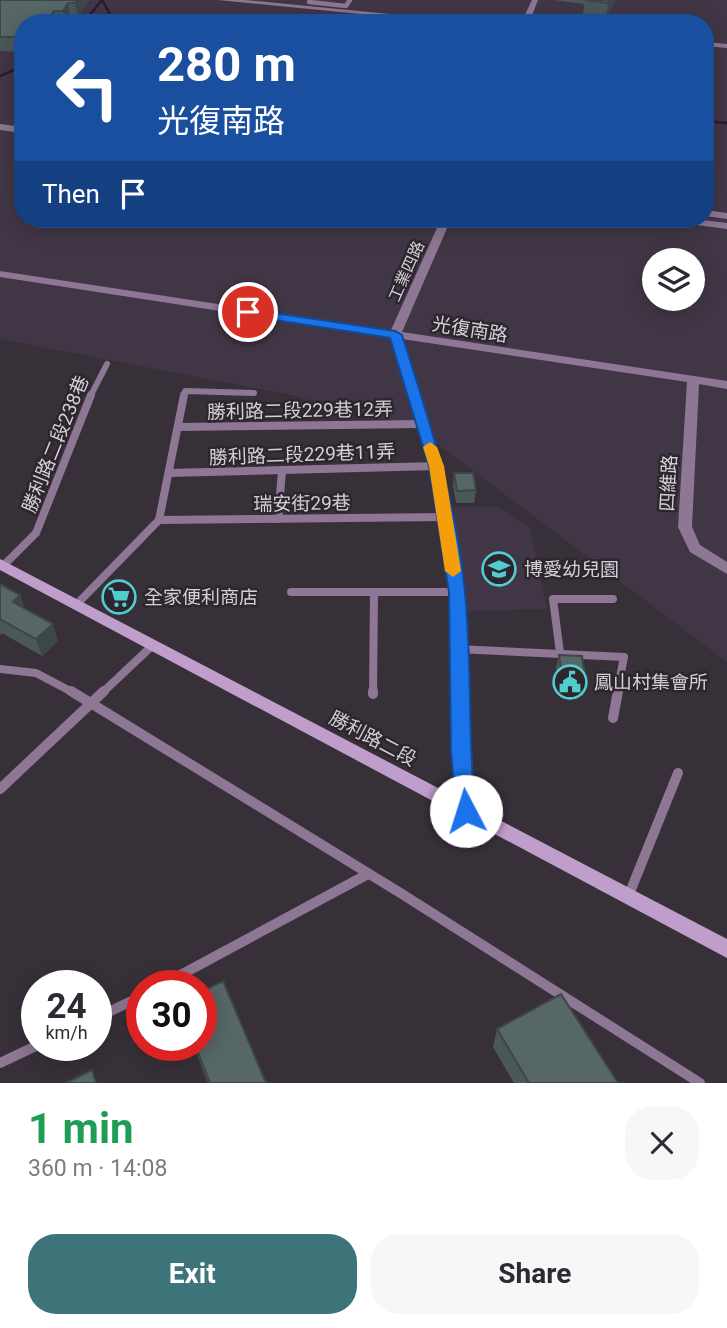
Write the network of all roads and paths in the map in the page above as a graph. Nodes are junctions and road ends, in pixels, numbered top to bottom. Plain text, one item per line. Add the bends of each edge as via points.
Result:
1 (221, 0) edge
2 (350, 0) edge
3 (308, 3) edge
4 (403, 14) edge
5 (442, 228) edge
6 (0, 274) edge
7 (395, 335) junction
8 (107, 364) dead end
9 (693, 380) junction
10 (727, 385) edge
11 (254, 393) dead end
12 (423, 424) junction
13 (178, 427) junction
14 (436, 466) junction
15 (282, 471) junction
16 (169, 474) junction
17 (445, 517) junction
18 (278, 519) junction
19 (159, 520) junction
20 (1, 565) edge
21 (727, 569) edge
22 (291, 592) dead end
23 (374, 592) junction
24 (457, 592) junction
25 (613, 599) dead end
26 (76, 605) junction
27 (153, 645) junction
28 (457, 649) junction
29 (560, 653) junction
30 (0, 669) edge
31 (373, 694) dead end
32 (91, 702) junction
33 (613, 718) dead end
34 (678, 773) dead end
35 (0, 789) edge
36 (466, 811) junction
37 (368, 874) junction
38 (628, 897) junction
39 (727, 949) edge
40 (190, 970) edge
41 (21, 1053) edge
42 (0, 1062) edge
43 (689, 1079) edge
44 (701, 1083) edge

1 - 3 street
2 - 3 lane via 346,6
3 - 4 street
5 - 7 street, 工業四路
6 - 7 street, 光復南路
7 - 9 street, 光復南路
7 - 12 street
8 - 20 lane, 勝利路二段238巷 via 85,407 36,533
9 - 10 street, 光復南路
9 - 21 street, 四維路 via 685,527 695,548
11 - 13 lane via 185,391
12 - 13 lane, 勝利路二段229巷12弄
12 - 14 street
13 - 16 lane
14 - 15 lane, 勝利路二段229巷11弄
14 - 17 street
15 - 16 lane, 勝利路二段229巷11弄
15 - 18 lane
16 - 19 lane
17 - 18 lane, 瑞安街29巷
17 - 24 street
18 - 19 lane, 瑞安街29巷
19 - 26 lane
20 - 26 main road, 勝利路二段
22 - 23 lane
23 - 24 lane
23 - 31 lane
24 - 28 street
25 - 29 lane via 553,599
26 - 27 main road, 勝利路二段
27 - 32 lane
27 - 36 main road, 勝利路二段
28 - 29 lane
28 - 36 street
29 - 33 lane via 624,657
30 - 32 lane via 36,673
32 - 35 lane
32 - 37 lane
34 - 38 lane
36 - 38 main road, 勝利路二段
37 - 40 lane
37 - 43 lane
38 - 39 main road, 勝利路二段
41 - 42 lane
43 - 44 lane

